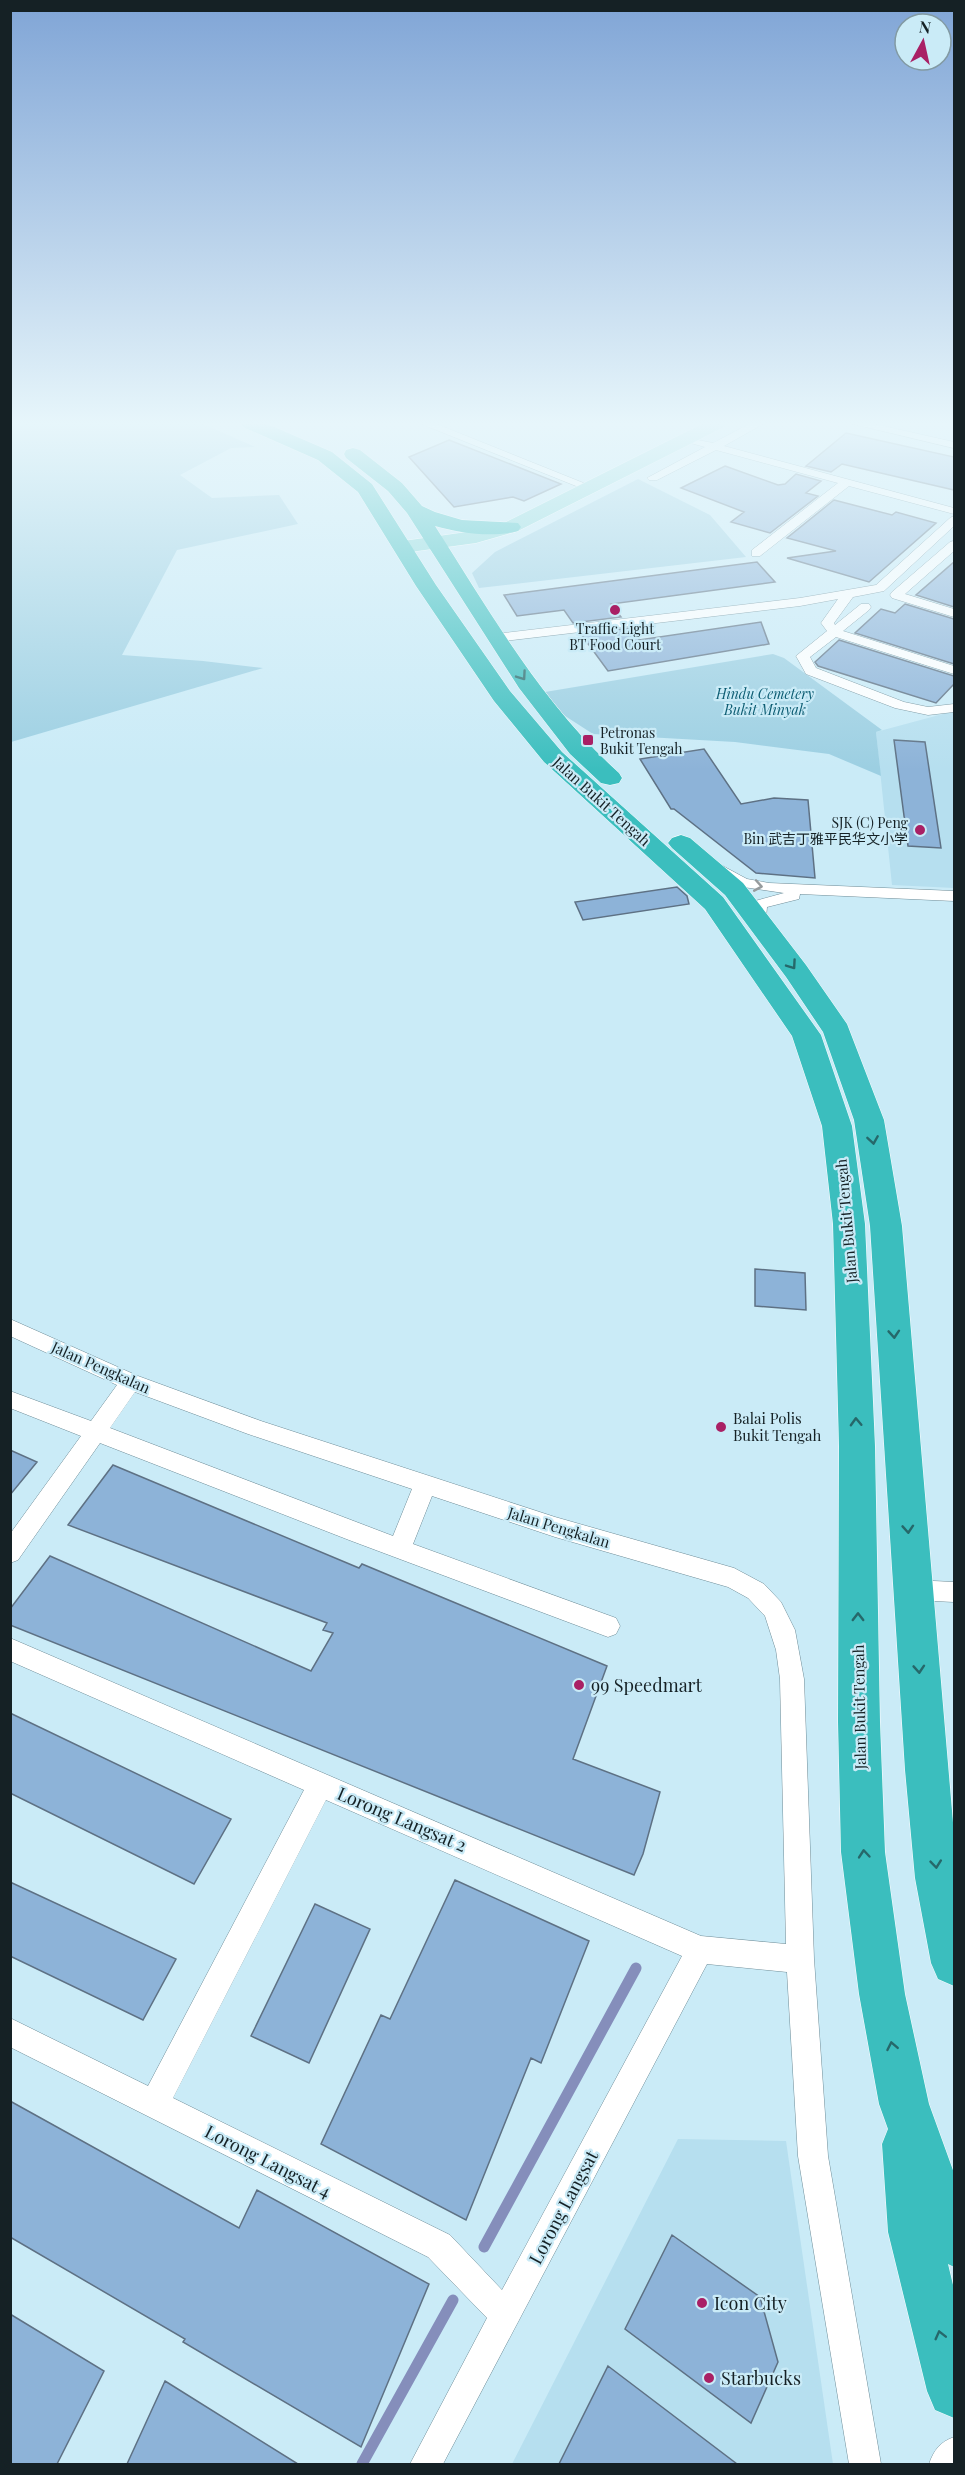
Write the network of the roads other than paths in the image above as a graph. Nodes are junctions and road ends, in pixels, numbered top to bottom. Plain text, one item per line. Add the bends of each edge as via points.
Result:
1 (397, 538) edge
2 (433, 538) edge
3 (467, 538) edge
4 (494, 538) edge
5 (775, 538) edge
6 (934, 538) edge
7 (436, 544) junction
8 (954, 545) edge
9 (403, 548) junction
10 (756, 553) dead end
11 (457, 574) junction
12 (849, 593) junction
13 (865, 607) dead end
14 (954, 613) edge
15 (834, 632) junction
16 (496, 638) junction
17 (954, 670) edge
18 (954, 708) edge
19 (623, 789) dead end
20 (664, 827) dead end
21 (688, 849) junction
22 (816, 891) junction
23 (954, 896) edge
24 (758, 918) junction
25 (10, 1327) edge
26 (131, 1382) junction
27 (10, 1399) edge
28 (96, 1433) junction
29 (425, 1484) junction
30 (400, 1549) junction
31 (10, 1553) edge
32 (913, 1590) junction
33 (954, 1592) edge
34 (608, 1626) dead end
35 (10, 1649) edge
36 (321, 1784) junction
37 (700, 1950) junction
38 (800, 1959) junction
39 (954, 1963) edge
40 (10, 2032) edge
41 (154, 2104) junction
42 (904, 2104) junction
43 (954, 2241) edge
44 (506, 2315) junction
45 (954, 2391) edge
46 (954, 2453) edge
47 (426, 2464) edge
48 (865, 2464) edge
49 (945, 2464) edge

1 - 9 highway, Jalan Bukit Tengah
2 - 7 highway, Jalan Bukit Tengah
3 - 7 main road
4 - 11 highway
5 - 10 street
6 - 12 street via 880,588
7 - 9 main road
7 - 11 highway, Jalan Bukit Tengah
8 - 14 street via 896,595
42 -> 9 highway, Jalan Bukit Tengah via 882,1994 863,1852 857,1446 849,1236 837,1126 806,1035 714,903 544,747 491,680
11 - 16 highway, Jalan Bukit Tengah
12 - 15 street via 827,623
12 - 16 street
13 - 15 street
15 - 17 street
15 - 18 street via 803,656 811,671 900,705 928,711
16 -> 19 highway, Jalan Bukit Tengah via 578,749
20 - 21 highway, Jalan Bukit Tengah
21 -> 22 street via 742,883
21 - 24 highway, Jalan Bukit Tengah via 734,889
22 - 23 street
22 - 24 street via 761,904
24 -> 32 highway, Jalan Bukit Tengah via 837,1031 869,1120 886,1226
25 - 26 street, Jalan Pengkalan
26 - 28 street
26 - 29 street, Jalan Pengkalan
27 - 28 street
28 - 30 street
28 - 31 street
29 - 30 street
29 - 38 street, Jalan Pengkalan via 555,1527 734,1578 773,1609 783,1630 792,1679
30 - 34 street
32 - 33 street
32 -> 39 highway, Jalan Bukit Tengah via 937,1878
35 - 36 street, Lorong Langsat 2
36 - 37 street, Lorong Langsat 2
36 - 41 street
37 - 38 street, Lorong Langsat 2
37 - 44 street, Lorong Langsat
38 - 48 street, Jalan Pengkalan via 813,2156
40 - 41 street, Lorong Langsat 4
41 - 44 street, Lorong Langsat 4 via 439,2246
42 - 43 highway, Jalan Bukit Tengah
45 -> 42 highway via 914,2232
44 - 47 street, Lorong Langsat
46 - 49 street

